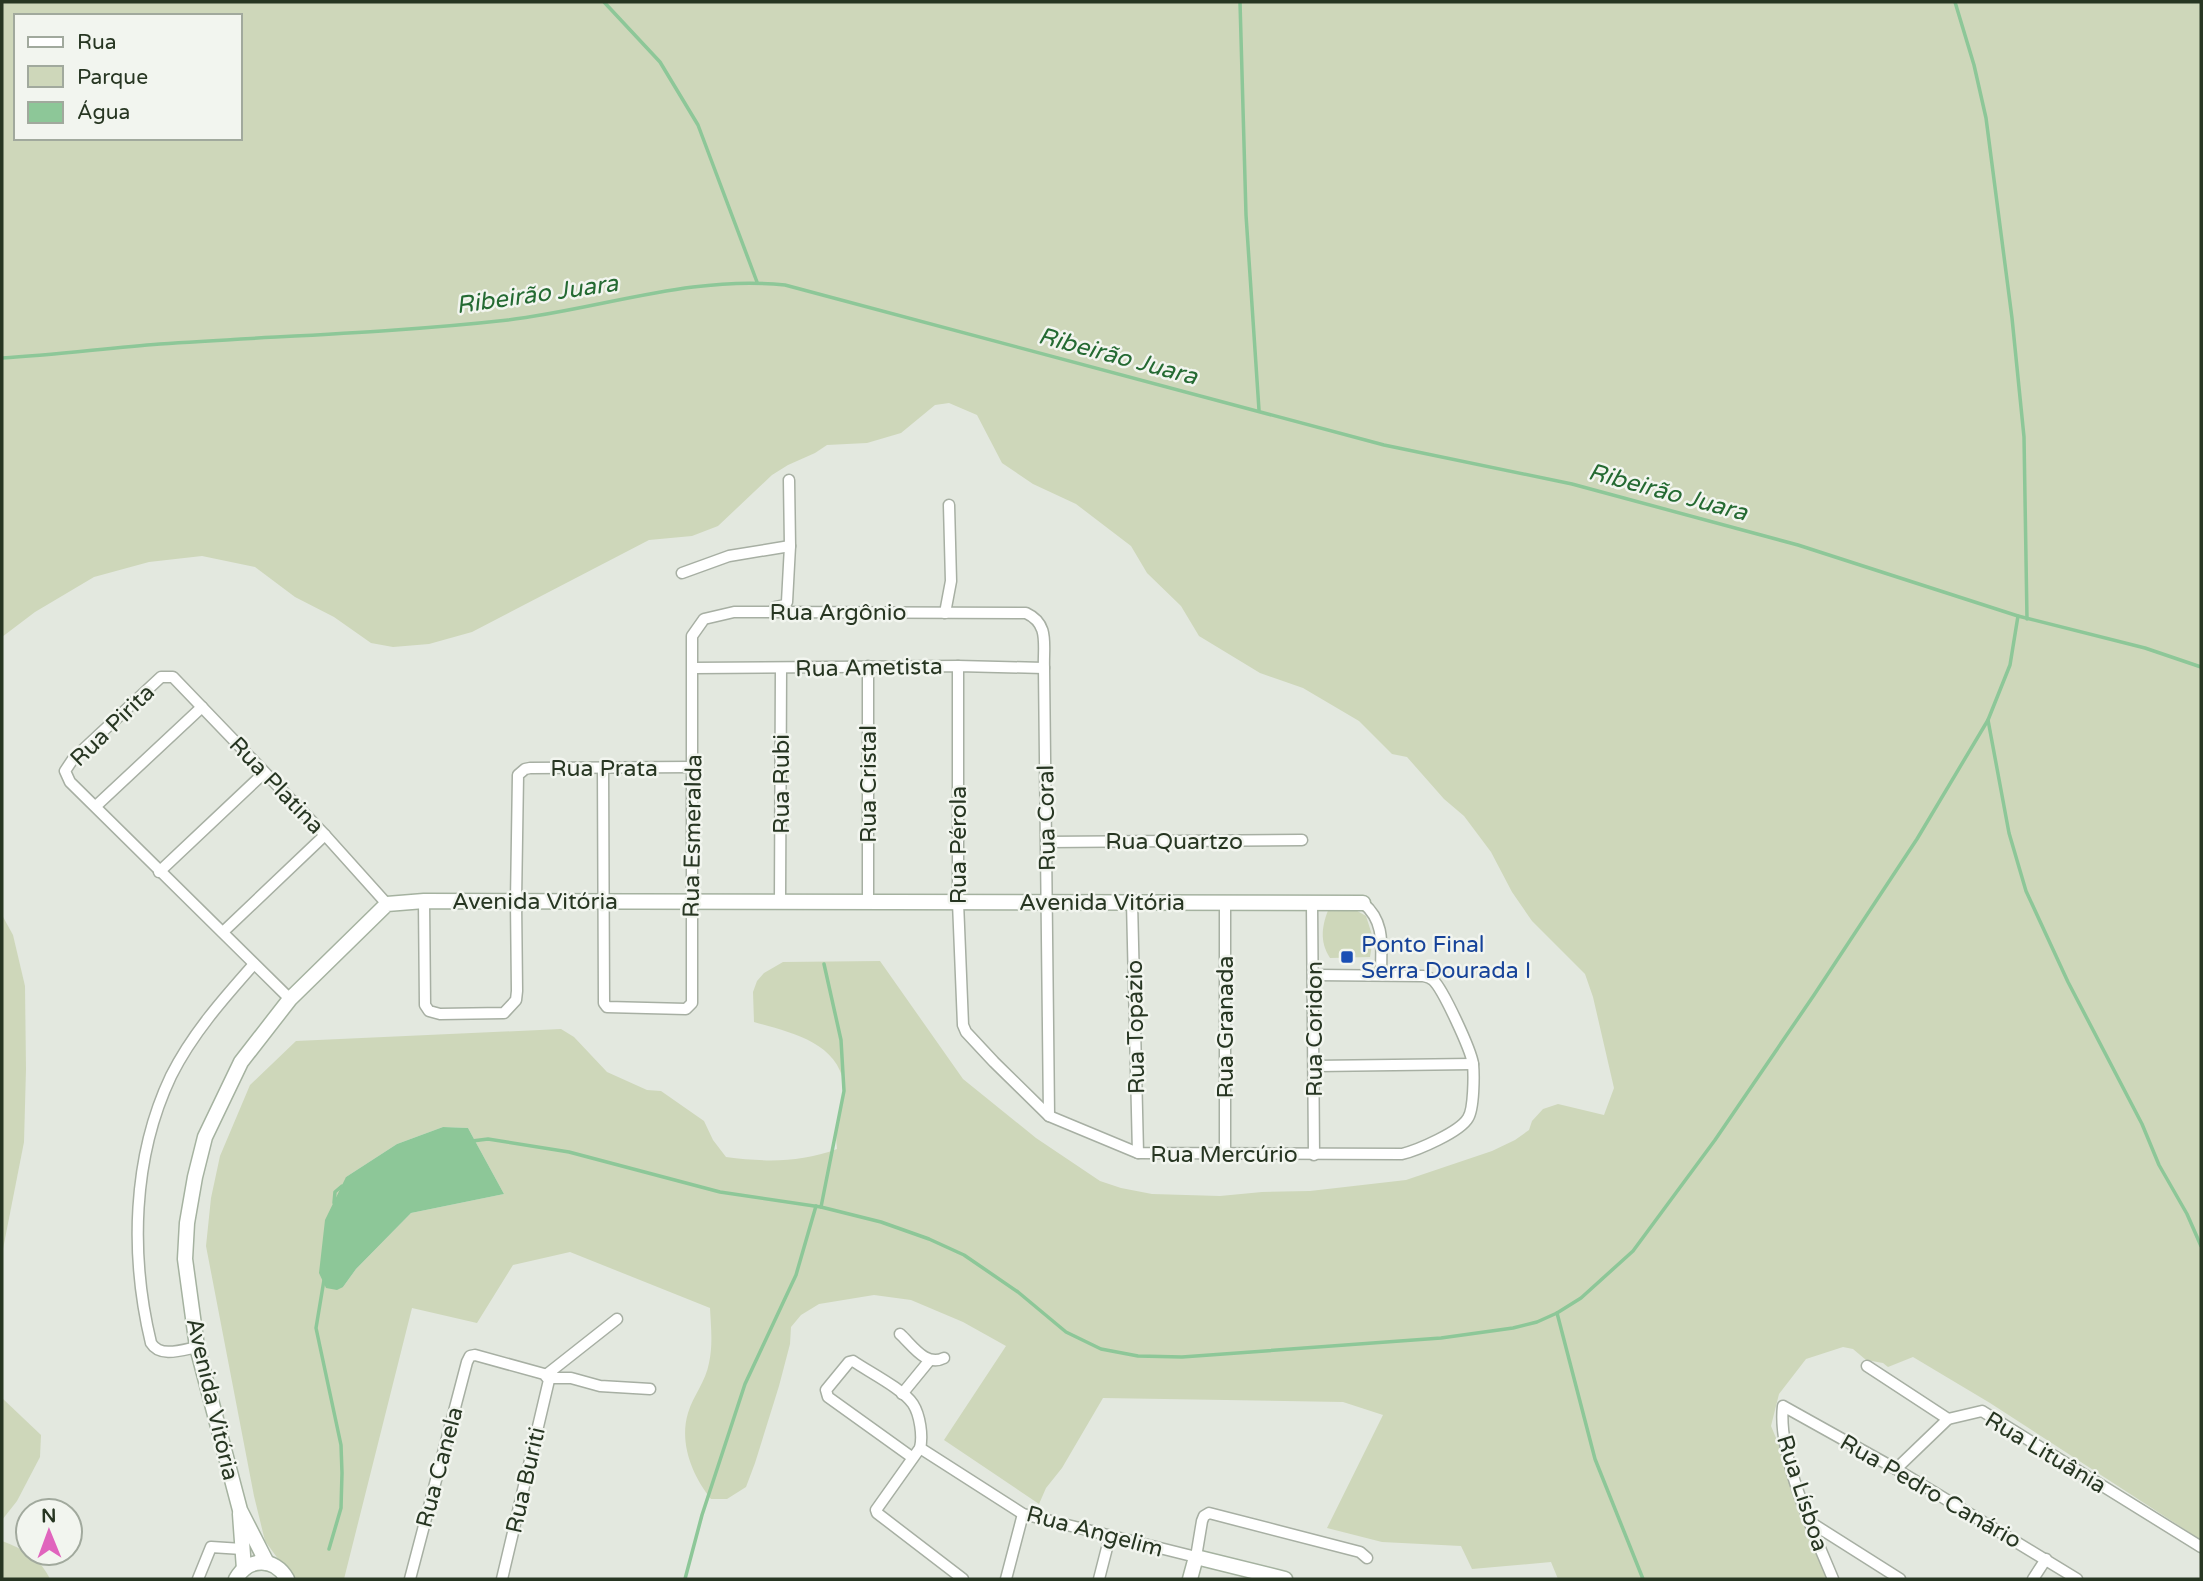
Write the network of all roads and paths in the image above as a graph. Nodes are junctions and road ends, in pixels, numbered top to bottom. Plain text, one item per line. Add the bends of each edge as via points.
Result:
1 (789, 480) dead end
2 (949, 505) dead end
3 (790, 546) junction
4 (682, 573) dead end
5 (734, 612) junction
6 (945, 612) junction
7 (1026, 613) joint
8 (868, 666) junction
9 (958, 666) junction
10 (694, 668) junction
11 (781, 668) junction
12 (1044, 668) junction
13 (161, 677) joint
14 (202, 707) junction
15 (603, 767) junction
16 (693, 767) junction
17 (264, 773) junction
18 (96, 806) junction
19 (325, 835) junction
20 (1302, 840) dead end
21 (1047, 842) junction
22 (159, 872) junction
23 (424, 901) junction
24 (516, 901) junction
25 (605, 901) junction
26 (780, 901) junction
27 (691, 902) junction
28 (868, 902) junction
29 (958, 902) junction
30 (1047, 902) junction
31 (1132, 902) junction
32 (1225, 902) junction
33 (1363, 903) joint
34 (387, 904) junction
35 (1312, 904) junction
36 (223, 932) junction
37 (254, 964) junction
38 (1381, 974) junction
39 (1314, 975) junction
40 (290, 999) junction
41 (963, 1025) joint
42 (1473, 1064) junction
43 (1315, 1066) junction
44 (1049, 1116) junction
45 (1138, 1153) junction
46 (1225, 1153) junction
47 (1314, 1154) junction
48 (617, 1319) dead end
49 (901, 1334) dead end
50 (197, 1347) junction
51 (944, 1358) dead end
52 (929, 1361) junction
53 (1867, 1366) dead end
54 (548, 1378) junction
55 (650, 1389) dead end
56 (902, 1394) junction
57 (1783, 1406) joint
58 (1948, 1419) junction
59 (916, 1453) junction
60 (1896, 1469) junction
61 (240, 1510) junction
62 (1024, 1514) junction
63 (1810, 1522) junction
64 (1110, 1536) junction
65 (2201, 1547) edge
66 (242, 1549) junction
67 (1196, 1557) junction
68 (1367, 1559) dead end
69 (2046, 1559) junction
70 (267, 1563) junction
71 (240, 1574) edge
72 (198, 1579) edge
73 (287, 1579) edge
74 (410, 1579) edge
75 (502, 1579) edge
76 (963, 1579) edge
77 (1006, 1579) edge
78 (1099, 1579) edge
79 (1190, 1579) edge
80 (1285, 1579) edge
81 (1833, 1579) edge
82 (1900, 1579) edge
83 (2033, 1579) edge
84 (2077, 1579) edge

1 - 3 street
2 - 6 street via 951,581
3 - 4 street via 729,556
3 - 5 street via 786,604
5 - 6 street, Rua Argônio
5 - 10 street, Rua Argônio via 704,619 692,636
6 - 7 street, Rua Argônio
7 - 12 street, Rua Coral via 1043,625
8 - 9 street, Rua Ametista
8 - 11 street, Rua Ametista
8 - 28 street, Rua Cristal
9 - 12 street, Rua Ametista
9 - 29 street, Rua Pérola
10 - 11 street, Rua Ametista
10 - 16 street, Rua Esmeralda
11 - 26 street, Rua Rubi
12 - 21 street, Rua Coral
13 - 14 street, Rua Platina via 173,677
13 - 18 street, Rua Pirita via 67,765 65,774
14 - 17 street, Rua Platina
14 - 18 street
15 - 16 street, Rua Prata
15 - 24 street, Rua Prata via 530,768 518,775
15 - 25 street
16 - 27 street, Rua Esmeralda
17 - 19 street, Rua Platina
17 - 22 street
18 - 22 street
19 - 34 street, Rua Platina
19 - 36 street
20 - 21 street, Rua Quartzo
21 - 30 street, Rua Coral
22 - 36 street
23 - 24 street, Avenida Vitória
23 - 24 street via 425,1005 433,1014 492,1015 509,1011 516,1000
23 - 34 street, Avenida Vitória
24 - 25 street, Avenida Vitória
25 - 27 street, Avenida Vitória
25 - 27 street, Rua Esmeralda via 604,1003 628,1009 682,1010 692,1003
26 - 27 street, Avenida Vitória
26 - 28 street, Avenida Vitória
28 - 29 street, Avenida Vitória
29 - 30 street, Avenida Vitória
29 - 41 street, Rua Pérola
30 - 31 street, Avenida Vitória
30 - 44 street, Rua Coral
31 - 32 street, Avenida Vitória
31 - 45 street, Rua Topázio
32 - 35 street, Avenida Vitória
32 - 46 street, Rua Granada
33 - 35 street, Avenida Vitória
33 - 38 street via 1379,921
34 - 40 street, Avenida Vitória
35 - 39 street, Rua Coridon
36 - 37 street
37 - 40 street
37 - 50 street via 215,1009 172,1074 158,1107 143,1167 138,1261 151,1343 160,1352
38 - 39 street
38 - 42 street via 1430,978 1436,983
39 - 43 street, Rua Coridon
40 - 50 street, Avenida Vitória via 241,1062 205,1137 191,1200 185,1259
41 - 44 street, Rua Mercúrio via 993,1062
42 - 43 street
42 - 47 street, Rua Mercúrio via 1469,1117 1431,1144 1402,1154
43 - 47 street, Rua Coridon
44 - 45 street, Rua Mercúrio
45 - 46 street, Rua Mercúrio
46 - 47 street, Rua Mercúrio
48 - 54 street
49 - 52 street
50 - 61 street, Avenida Vitória
51 - 52 street
52 - 56 street
53 - 58 street
54 - 55 street
54 - 74 street, Rua Canela via 470,1356
54 - 75 street, Rua Buriti
56 - 59 street via 914,1405 922,1437
56 - 59 street, Rua Angelim via 853,1361 826,1390 828,1397
57 - 60 street, Rua Pedro Canário
57 - 63 street, Rua Lísboa via 1787,1457
58 - 60 street, Rua Lituânia
58 - 65 street, Rua Lituânia via 1975,1411 1987,1413
59 - 62 street, Rua Angelim
59 - 76 street via 877,1513
60 - 69 street, Rua Pedro Canário
61 - 66 street, Avenida Vitória
61 - 70 street, Avenida Vitória
62 - 64 street, Rua Angelim
62 - 77 street
63 - 81 street, Rua Lísboa
63 - 82 street
64 - 67 street, Rua Angelim
64 - 78 street
66 - 71 street, Avenida Vitória
66 - 72 street via 211,1547
67 - 68 street via 1202,1521 1209,1513 1360,1552
67 - 79 street
67 - 80 street, Rua Angelim
69 - 83 street
69 - 84 street, Rua Pedro Canário
70 - 71 street via 255,1563
70 - 73 street

